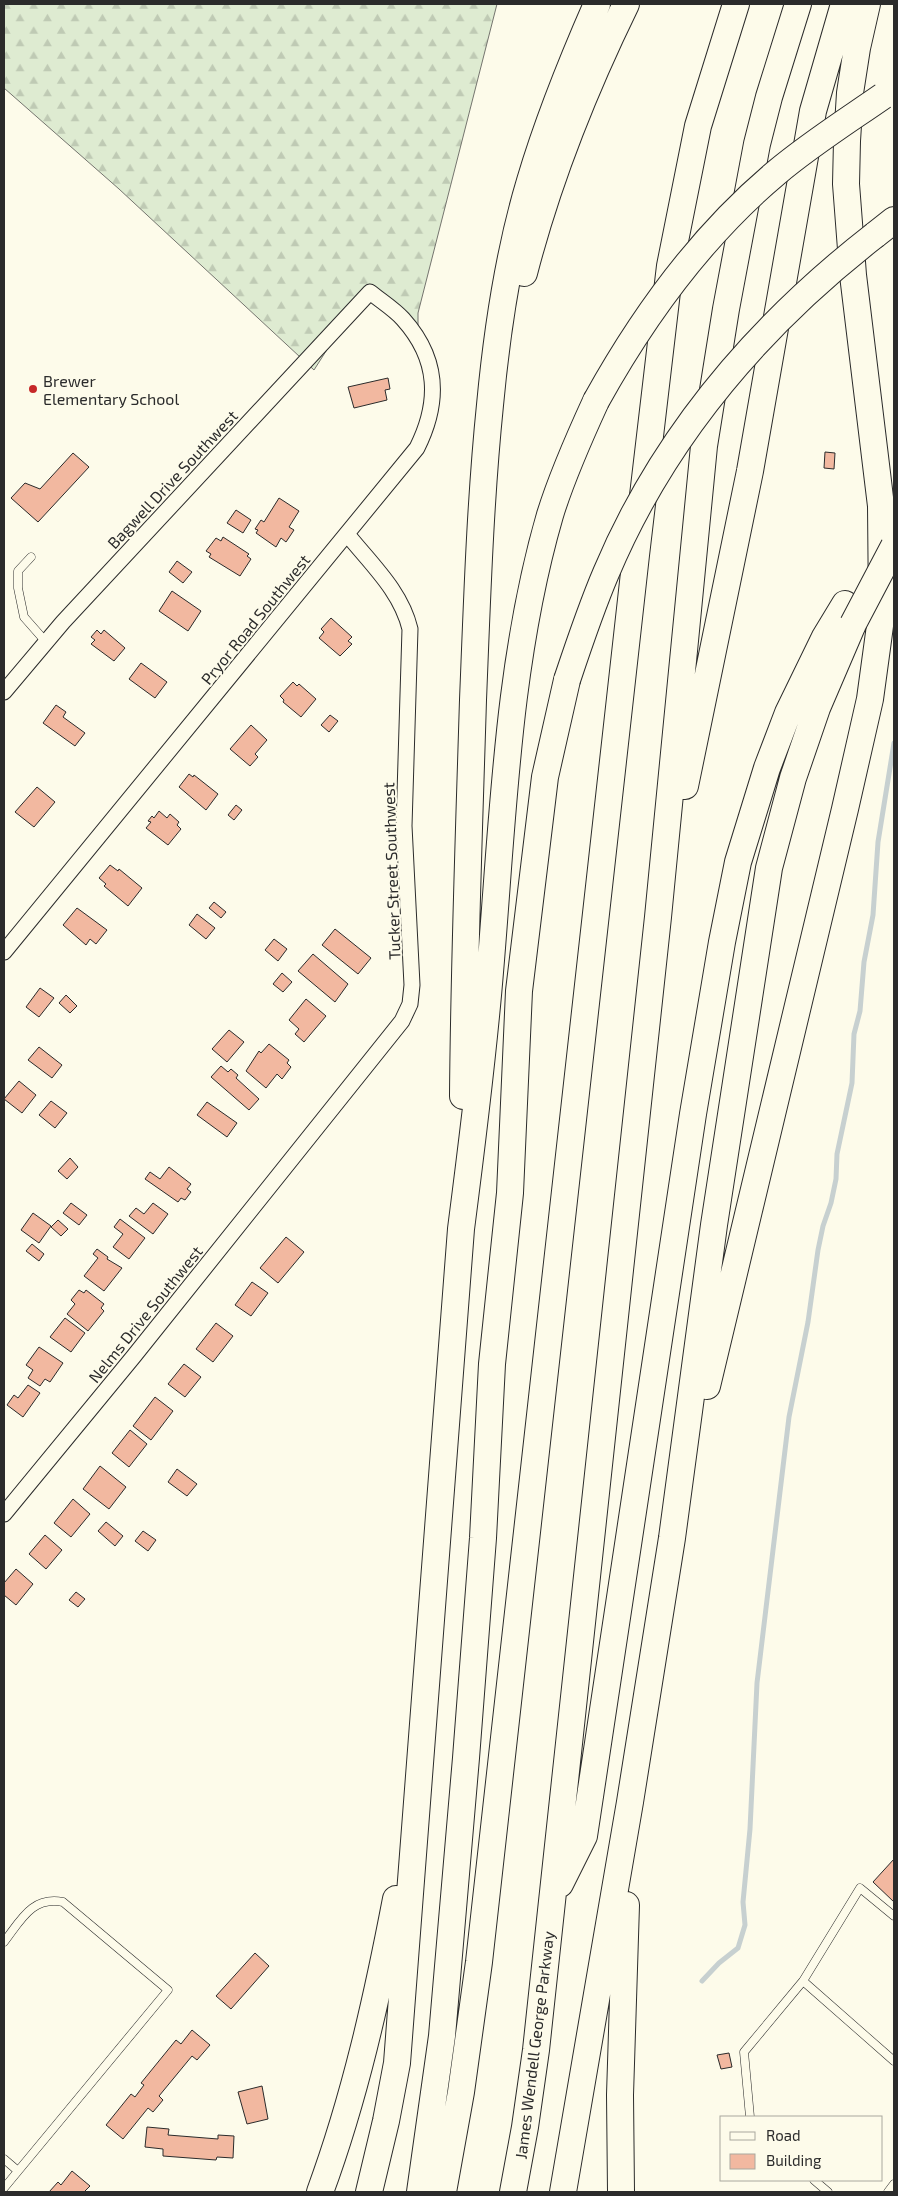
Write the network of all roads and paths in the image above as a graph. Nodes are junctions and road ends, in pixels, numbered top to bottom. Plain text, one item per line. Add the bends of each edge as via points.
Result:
1 (597, 4) edge
2 (626, 4) edge
3 (736, 4) edge
4 (798, 4) edge
5 (844, 4) edge
6 (867, 4) edge
7 (889, 93) edge
8 (884, 227) edge
9 (370, 292) joint
10 (483, 477) junction
11 (347, 534) junction
12 (894, 541) edge
13 (894, 546) edge
14 (31, 557) dead end
15 (849, 614) junction
16 (46, 642) junction
17 (4, 692) edge
18 (658, 917) junction
19 (4, 952) edge
20 (312, 1134) joint
21 (461, 1230) junction
22 (4, 1514) edge
23 (672, 1538) junction
24 (420, 1758) junction
25 (630, 1802) junction
26 (552, 1898) junction
27 (894, 1916) edge
28 (4, 1942) edge
29 (803, 1981) junction
30 (894, 2061) edge
31 (750, 2116) edge
32 (4, 2159) edge
33 (18, 2171) junction
34 (815, 2181) edge
35 (894, 2184) edge
36 (4, 2188) edge
37 (320, 2192) edge
38 (369, 2192) edge
39 (420, 2192) edge
40 (443, 2192) edge
41 (513, 2192) edge
42 (563, 2192) edge
43 (621, 2192) edge
44 (828, 2192) edge
45 (888, 2192) edge

1 - 10 highway via 546,132 515,239 496,347
2 - 10 highway via 570,130 545,201 501,364
3 - 40 highway via 698,126 670,266 479,1962
4 - 18 highway via 758,144 704,446
5 - 18 highway via 813,111 750,471
6 - 23 highway via 850,93 846,184 853,275 882,506 882,611 870,699
7 - 21 highway, bridge via 776,173 711,236 632,340 596,401 573,451 539,555 516,686 505,775 478,1103
8 - 39 highway, bridge via 794,303 752,346 697,413 632,517 590,612 567,680 545,777 519,991 510,1193 492,1364 483,1538 467,1739 442,2036
9 - 11 street, Pryor Road Southwest via 402,319 420,341 431,371 433,402 428,426 417,448
9 - 16 street, Bagwell Drive Southwest
10 - 21 highway via 464,963
11 - 19 street, Pryor Road Southwest
11 - 20 street, Tucker Street Southwest via 398,597 410,629 404,826 412,984 410,1004 402,1021
12 - 15 highway
13 - 15 highway, bridge
14 - 16 lane via 18,570 18,588 24,617
15 - 23 highway via 793,778 770,868 714,1226
15 - 26 highway via 825,637 788,712 766,768 738,862 693,1114 584,1836
16 - 17 street, Bagwell Drive Southwest
18 - 26 highway, James Wendell George Parkway
20 - 22 street, Nelms Drive Southwest
21 - 24 highway
23 - 25 highway
24 - 37 highway via 373,2008 356,2081
24 - 38 highway via 397,2063
25 - 42 highway
25 - 43 highway via 622,2029
26 - 41 highway, James Wendell George Parkway via 526,2127
27 - 29 lane via 860,1888
28 - 33 lane via 33,1906 50,1900 64,1902 168,1990
29 - 30 lane
29 - 31 lane via 744,2052
32 - 33 lane
33 - 36 lane
34 - 44 lane
35 - 45 lane

